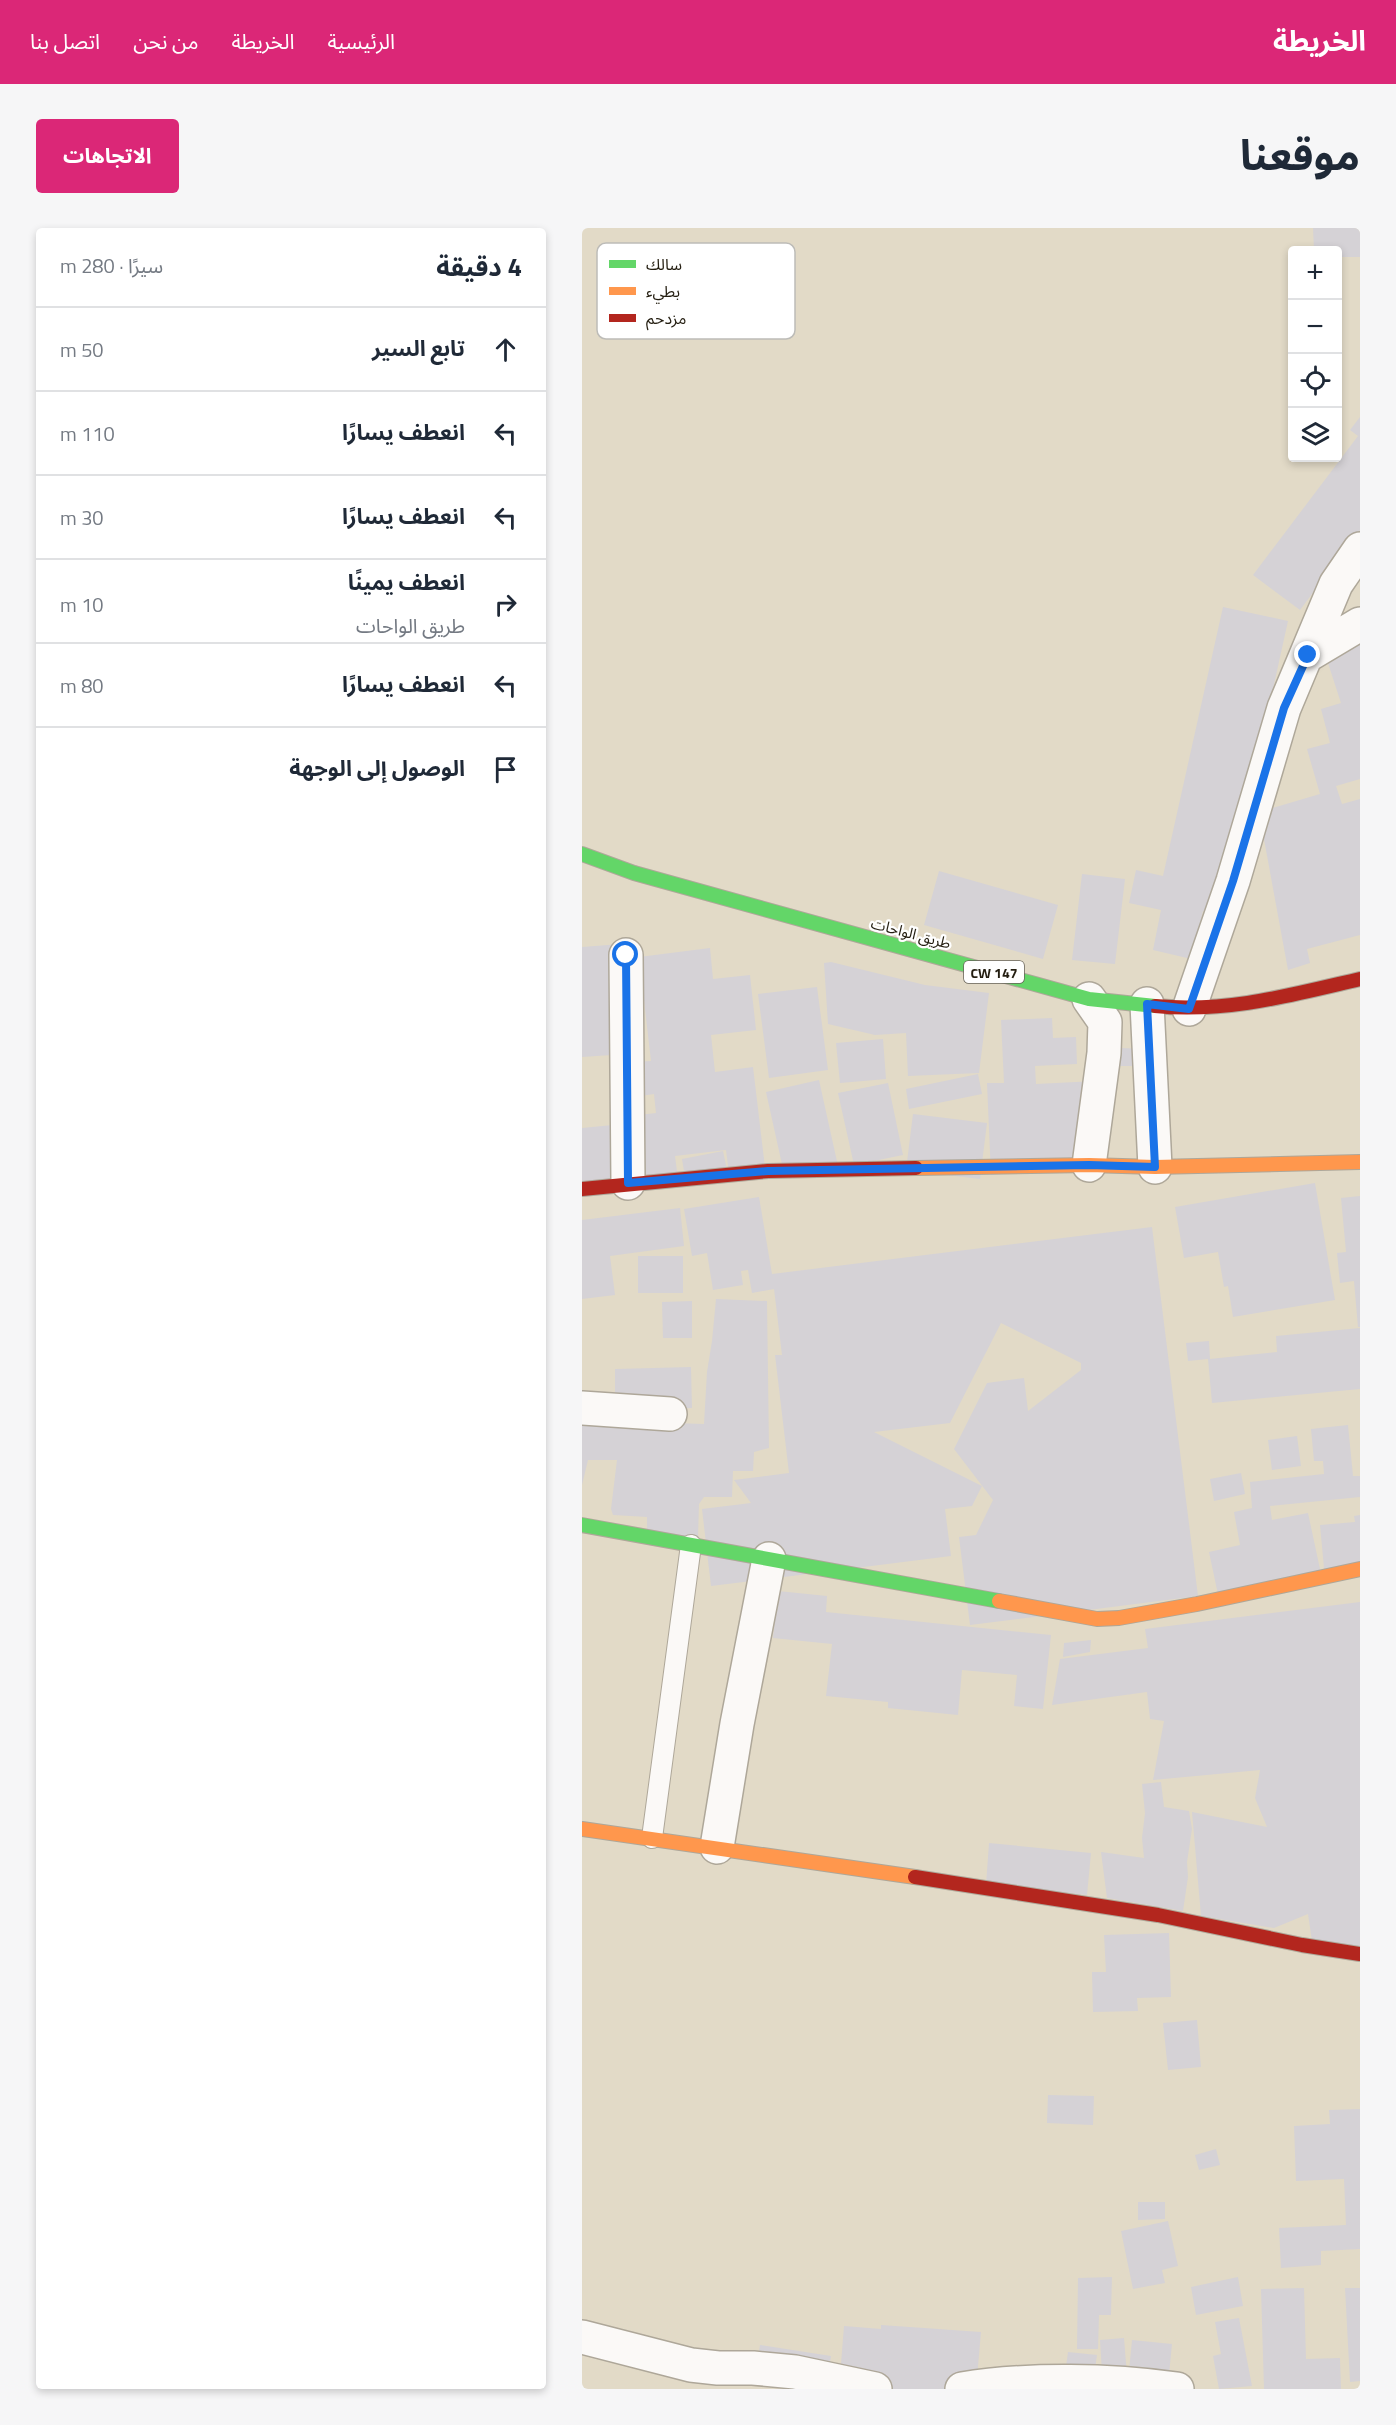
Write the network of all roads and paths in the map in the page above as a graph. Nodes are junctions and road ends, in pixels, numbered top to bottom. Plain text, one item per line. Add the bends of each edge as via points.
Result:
1 (1360, 549) edge
2 (1360, 624) edge
3 (1308, 655) junction
4 (582, 854) edge
5 (582, 869) edge
6 (634, 873) junction
7 (626, 955) dead end
8 (1360, 979) edge
9 (1089, 999) junction
10 (1147, 1004) junction
11 (1189, 1009) junction
12 (1360, 1162) edge
13 (1089, 1165) junction
14 (1155, 1167) junction
15 (628, 1183) junction
16 (582, 1189) edge
17 (582, 1408) edge
18 (670, 1414) dead end
19 (582, 1525) edge
20 (692, 1545) junction
21 (770, 1559) junction
22 (1360, 1569) edge
23 (582, 1829) edge
24 (652, 1838) junction
25 (717, 1847) junction
26 (1360, 1954) edge
27 (582, 2337) edge
28 (875, 2389) edge
29 (963, 2389) edge
30 (1177, 2389) edge

1 - 3 street via 1336,584
2 - 3 street
3 - 11 street via 1284,708 1233,881
4 - 6 street, طريق الواحات / CW 147
5 - 6 street, طريق الواحات / CW 147
6 - 9 street, طريق الواحات / CW 147
7 - 15 street
8 - 11 street, طريق الواحات / CW 147 via 1250,1004
9 - 10 street, طريق الواحات / CW 147
9 - 13 street via 1105,1022
10 - 11 street, طريق الواحات / CW 147
10 - 14 street
12 - 14 street
13 - 14 street
13 - 15 street via 768,1171
15 - 16 street
17 - 18 street
19 - 20 street
20 - 21 street
20 - 24 lane
21 - 22 street via 1097,1619 1197,1604
21 - 25 street
23 - 24 street
24 - 25 street
25 - 26 street via 1130,1910
27 - 28 street via 691,2365 795,2372
29 - 30 street via 1049,2383 1138,2384

